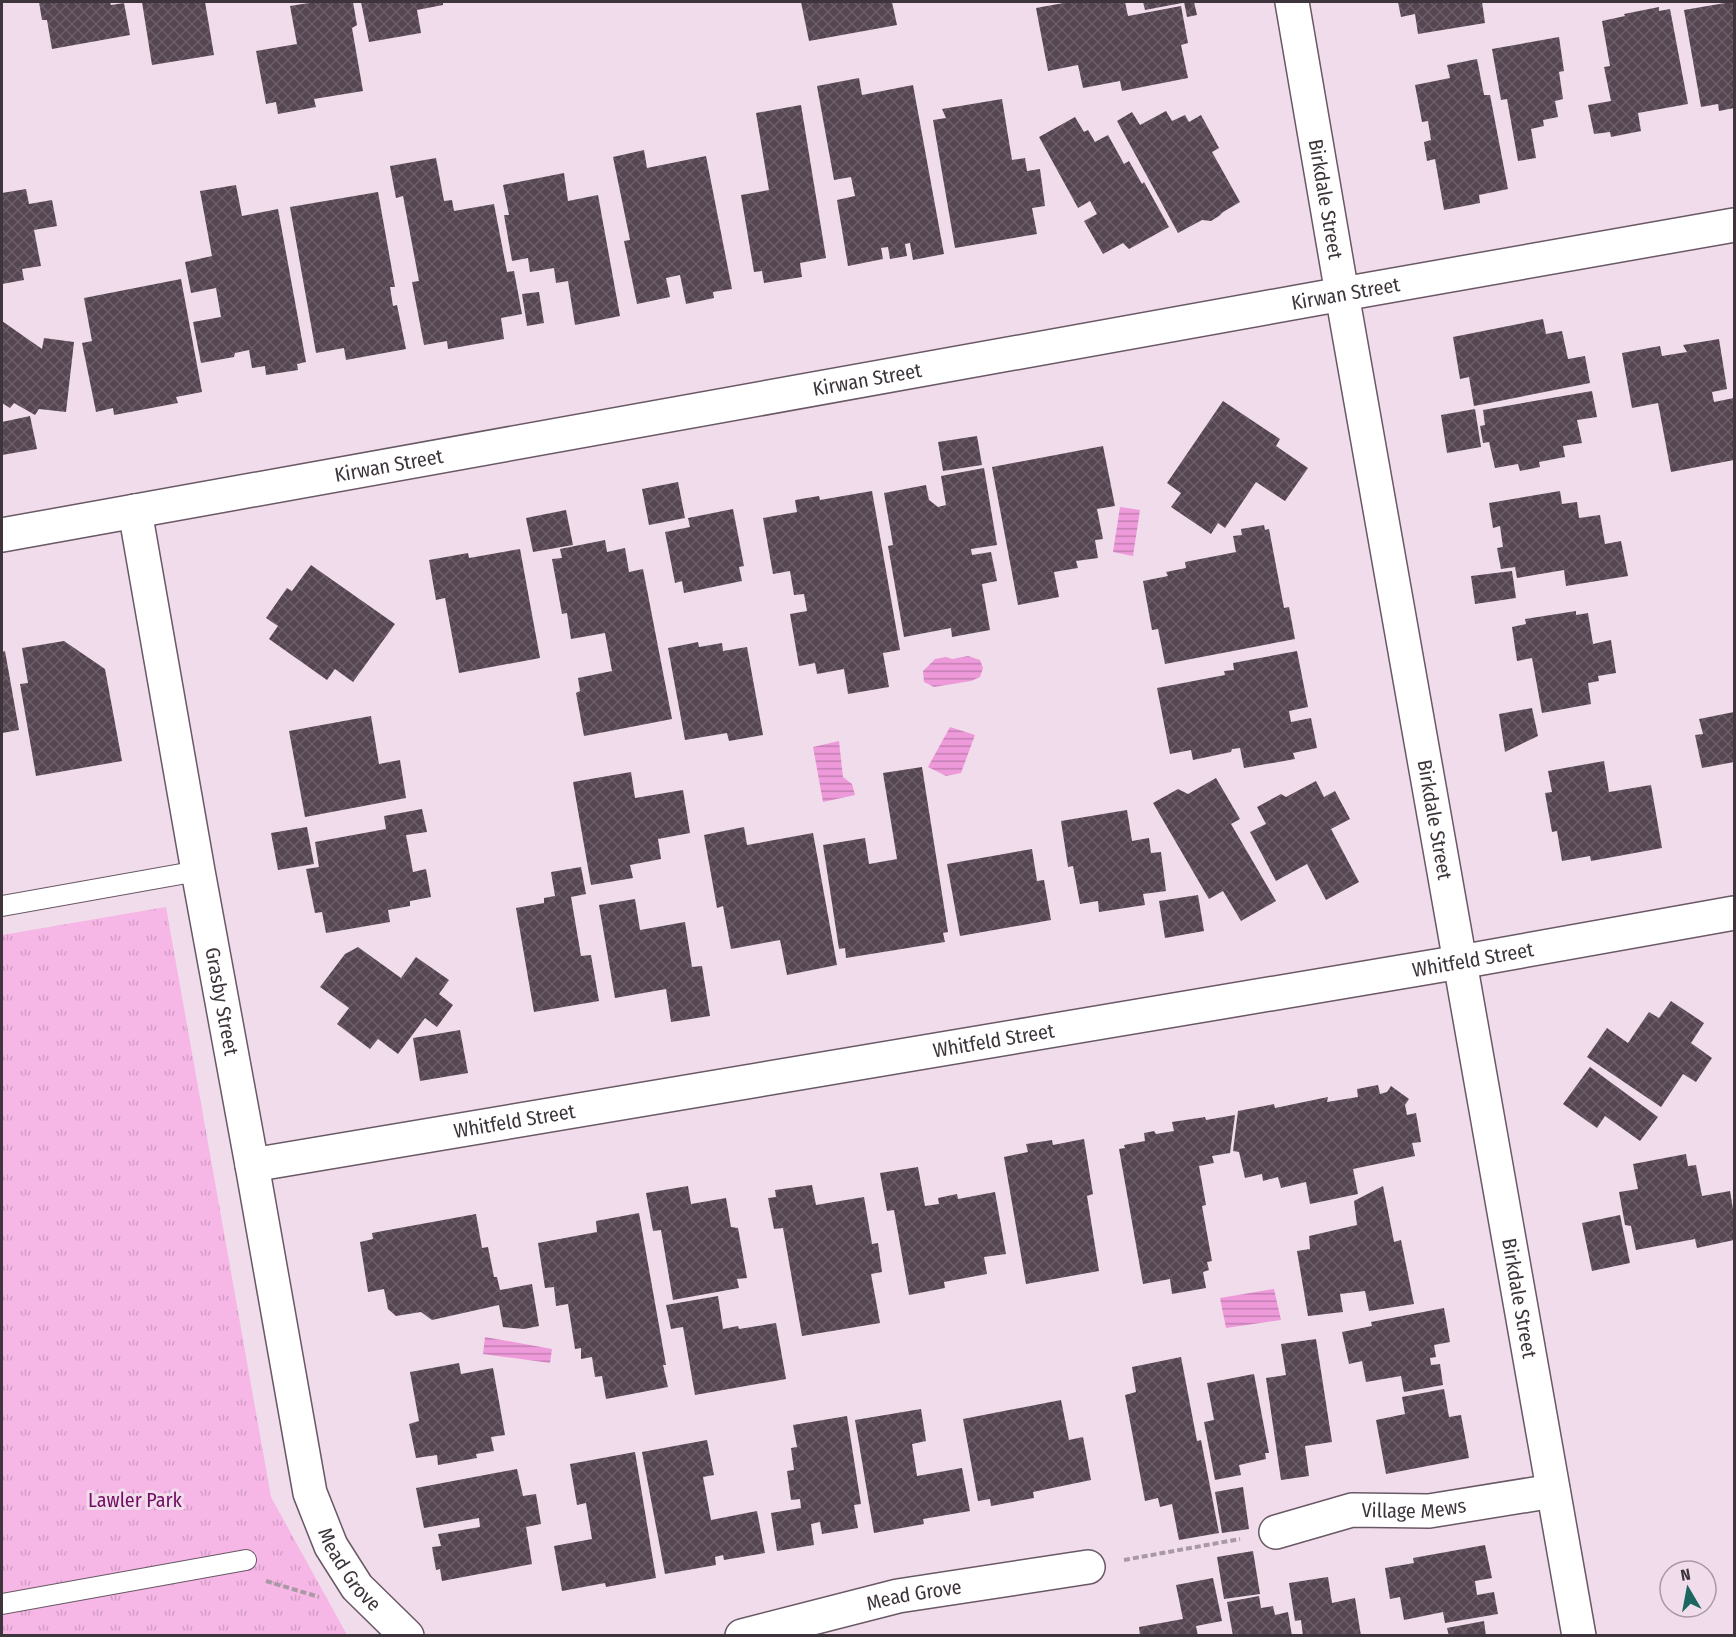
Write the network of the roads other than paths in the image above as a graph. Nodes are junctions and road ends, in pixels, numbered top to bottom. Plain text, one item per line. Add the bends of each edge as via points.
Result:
1 (1292, 2) edge
2 (1734, 225) edge
3 (1342, 294) junction
4 (135, 511) junction
5 (2, 535) edge
6 (198, 871) junction
7 (2, 906) edge
8 (1734, 913) edge
9 (1460, 962) junction
10 (252, 1165) junction
11 (1553, 1491) junction
12 (310, 1493) joint
13 (1276, 1532) road end
14 (246, 1560) road end
15 (1088, 1567) road end
16 (2, 1604) edge
17 (407, 1635) edge
18 (742, 1635) edge
19 (1578, 1635) edge

1 - 3 street, Birkdale Street
2 - 3 street, Kirwan Street
3 - 4 street, Kirwan Street
3 - 9 street, Birkdale Street
4 - 5 street, Kirwan Street
4 - 6 street, Grasby Street
6 - 7 lane
6 - 10 street, Grasby Street
8 - 9 street, Whitfeld Street
9 - 10 street, Whitfeld Street
9 - 11 street, Birkdale Street
10 - 12 street, Grasby Street
11 - 13 street, Village Mews via 1429,1510 1352,1510
11 - 19 street, Birkdale Street
12 - 17 street, Mead Grove via 331,1546 357,1587
14 - 16 lane
15 - 18 street, Mead Grove via 898,1596

